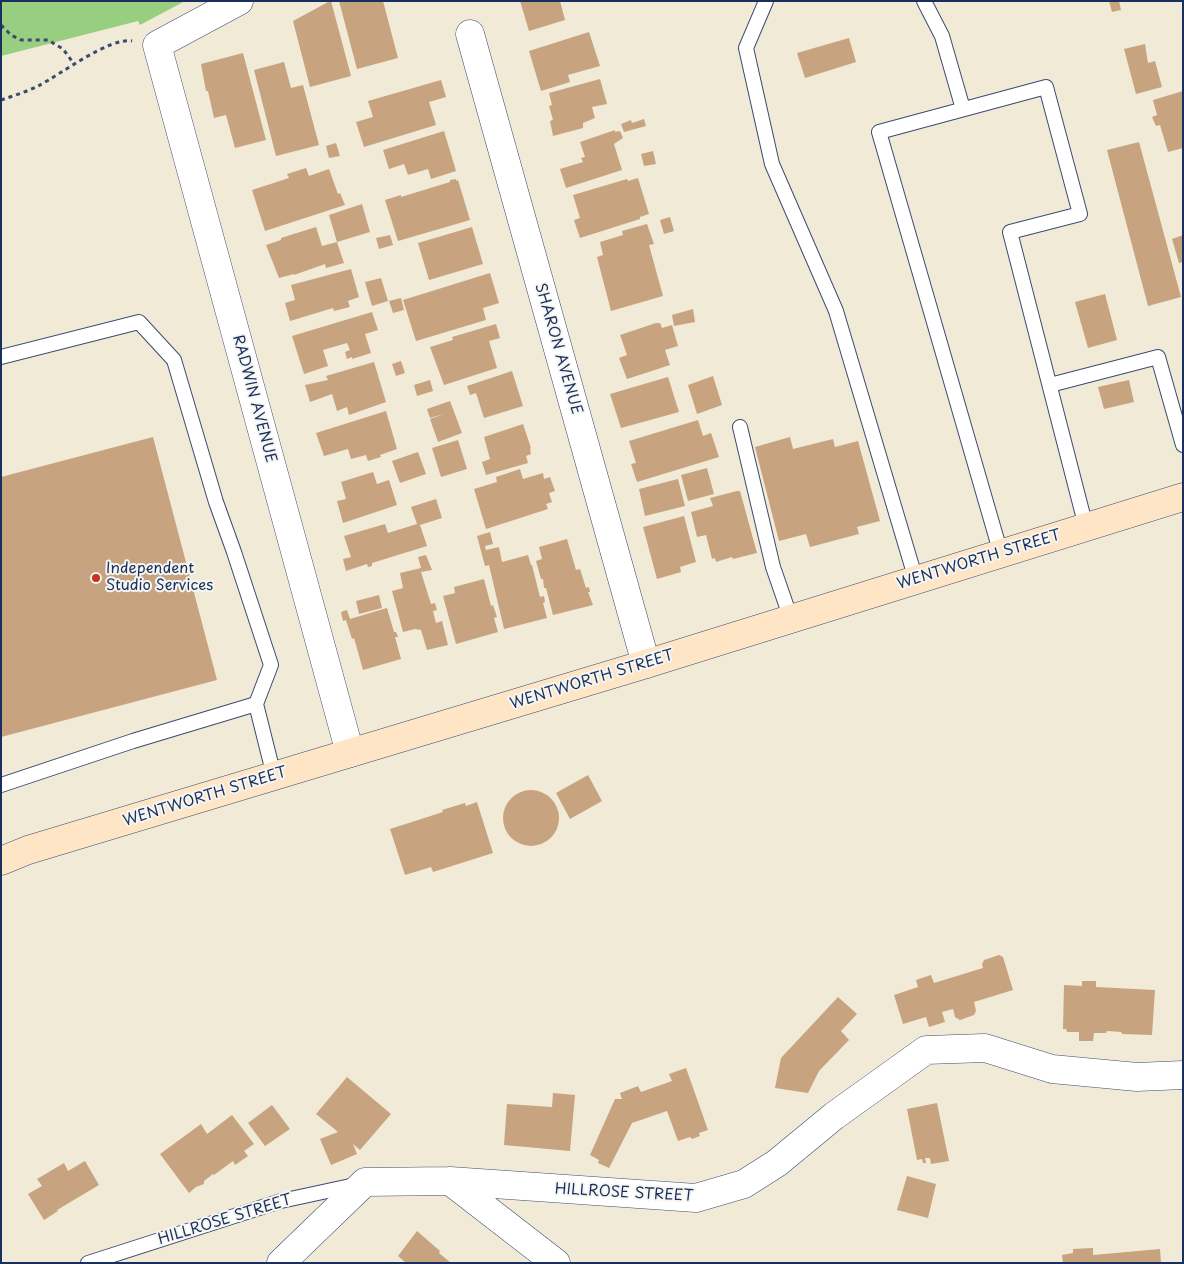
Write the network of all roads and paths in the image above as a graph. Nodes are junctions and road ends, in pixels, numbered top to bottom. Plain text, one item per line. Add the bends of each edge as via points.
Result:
1 (239, 1) edge
2 (766, 1) edge
3 (924, 1) edge
4 (1, 24) edge
5 (470, 34) dead end
6 (157, 45) junction
7 (74, 64) junction
8 (1, 100) edge
9 (963, 109) junction
10 (1, 357) edge
11 (1050, 385) junction
12 (740, 427) dead end
13 (1183, 445) edge
14 (1183, 497) edge
15 (1086, 527) junction
16 (1001, 554) junction
17 (916, 580) junction
18 (791, 618) junction
19 (646, 664) junction
20 (256, 704) junction
21 (350, 753) junction
22 (274, 776) junction
23 (1, 785) edge
24 (1, 861) edge
25 (1183, 1075) edge
26 (366, 1182) junction
27 (450, 1182) junction
28 (88, 1263) edge
29 (281, 1263) edge
30 (556, 1263) edge

1 - 6 street
2 - 17 lane via 746,48 772,164 836,311
3 - 9 lane via 942,36
4 - 7 path via 20,40 48,40 63,49
5 - 19 street, SHARON AVENUE
6 - 7 path via 126,40 96,51
6 - 21 street, RADWIN AVENUE
7 - 8 path via 36,87
9 - 11 lane via 1046,87 1080,214 1010,232
9 - 16 lane via 879,132
10 - 20 lane via 139,322 174,360 216,502 271,665
11 - 13 lane via 1158,357
11 - 15 lane
12 - 18 lane via 773,567
14 - 15 main road, WENTWORTH STREET
15 - 16 main road, WENTWORTH STREET
16 - 17 main road, WENTWORTH STREET
17 - 18 main road, WENTWORTH STREET
18 - 19 main road, WENTWORTH STREET
19 - 21 main road, WENTWORTH STREET
20 - 22 lane
20 - 23 lane
21 - 22 main road, WENTWORTH STREET
22 - 24 main road, WENTWORTH STREET
25 - 27 street, HILLROSE STREET via 1137,1077 1052,1069 985,1048 926,1050 834,1116 777,1163 744,1184 696,1198
26 - 27 street, HILLROSE STREET
26 - 28 lane, HILLROSE STREET via 281,1201
26 - 29 street
27 - 30 street

